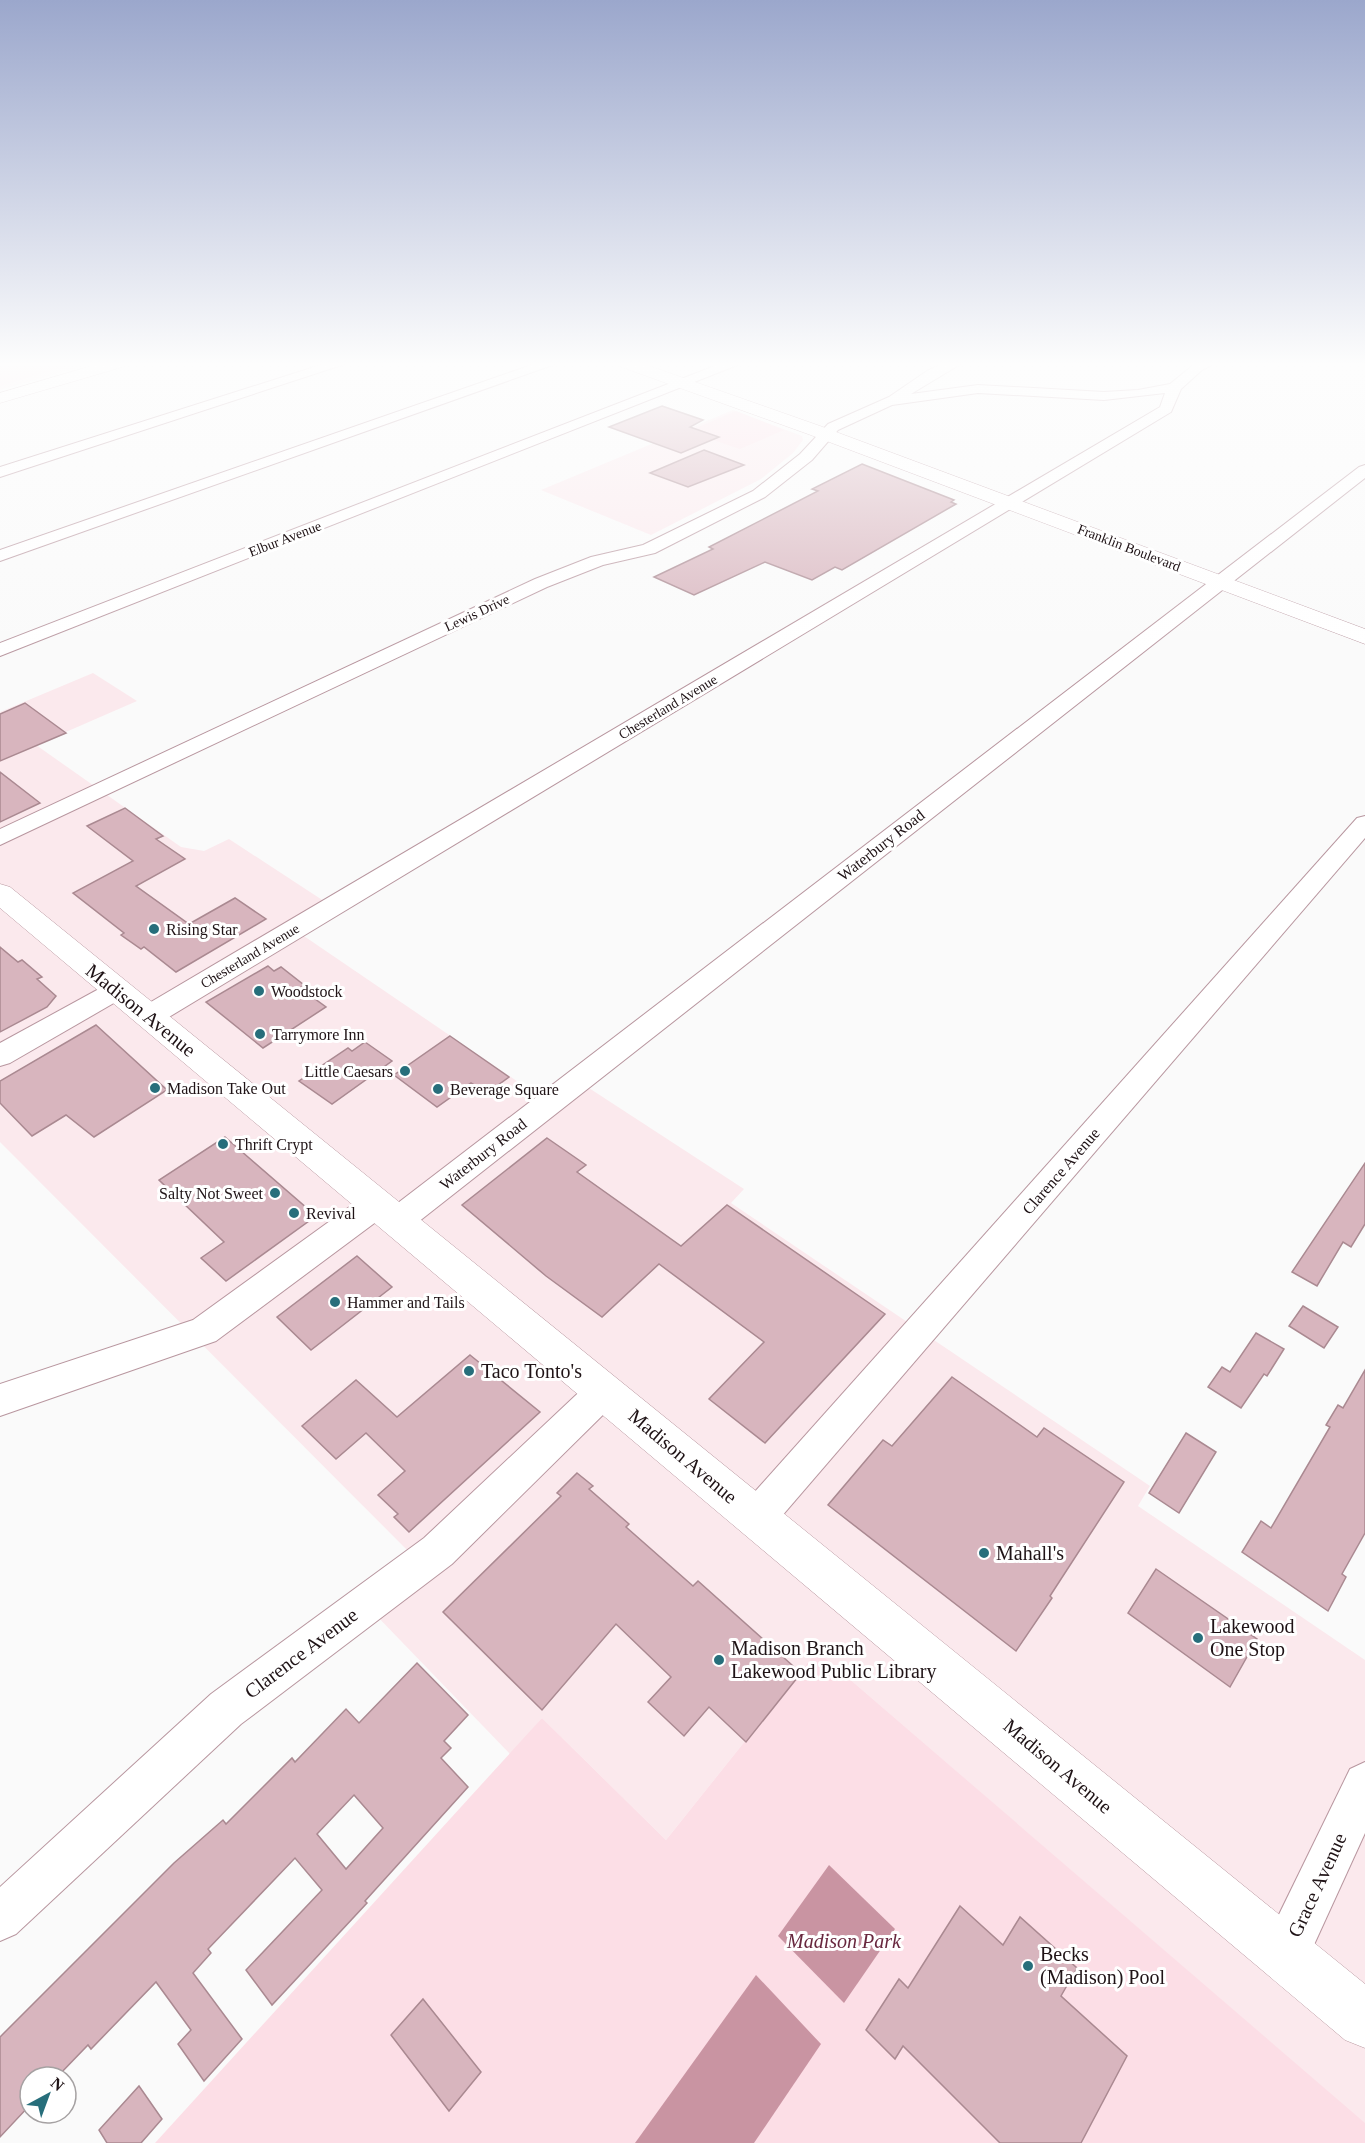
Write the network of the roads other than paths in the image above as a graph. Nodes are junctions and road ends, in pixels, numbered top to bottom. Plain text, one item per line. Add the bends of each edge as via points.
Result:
1 (31, 462) edge
2 (268, 462) edge
3 (482, 462) edge
4 (800, 462) edge
5 (900, 462) edge
6 (1077, 462) edge
7 (1365, 470) edge
8 (0, 472) edge
9 (1009, 503) junction
10 (0, 556) edge
11 (1219, 582) junction
12 (1365, 637) edge
13 (0, 650) edge
14 (1365, 823) edge
15 (0, 837) edge
16 (0, 893) edge
17 (117, 990) junction
18 (149, 1016) junction
19 (0, 1056) edge
20 (387, 1212) junction
21 (604, 1391) junction
22 (0, 1400) edge
23 (756, 1518) junction
24 (1365, 1784) edge
25 (0, 1918) edge
26 (1285, 1954) junction
27 (1365, 2020) edge

1 - 8 street
2 - 10 street
3 - 13 street, Elbur Avenue
4 - 15 street, Lewis Drive via 759,494 649,549 597,561 541,584
5 - 9 street, Franklin Boulevard
6 - 9 street, Chesterland Avenue
7 - 11 street, Waterbury Road
9 - 11 street, Franklin Boulevard
9 - 18 street, Chesterland Avenue
11 - 12 street, Franklin Boulevard
11 - 20 street, Waterbury Road
14 - 23 street, Clarence Avenue
16 - 17 street, Madison Avenue
17 - 18 street, Madison Avenue
17 - 19 street
18 - 20 street, Madison Avenue
20 - 21 street, Madison Avenue
20 - 22 street, Waterbury Road via 204,1331
21 - 23 street, Madison Avenue
21 - 25 street, Clarence Avenue via 438,1551 226,1709
23 - 26 street, Madison Avenue
24 - 26 street, Grace Avenue
26 - 27 street, Madison Avenue

